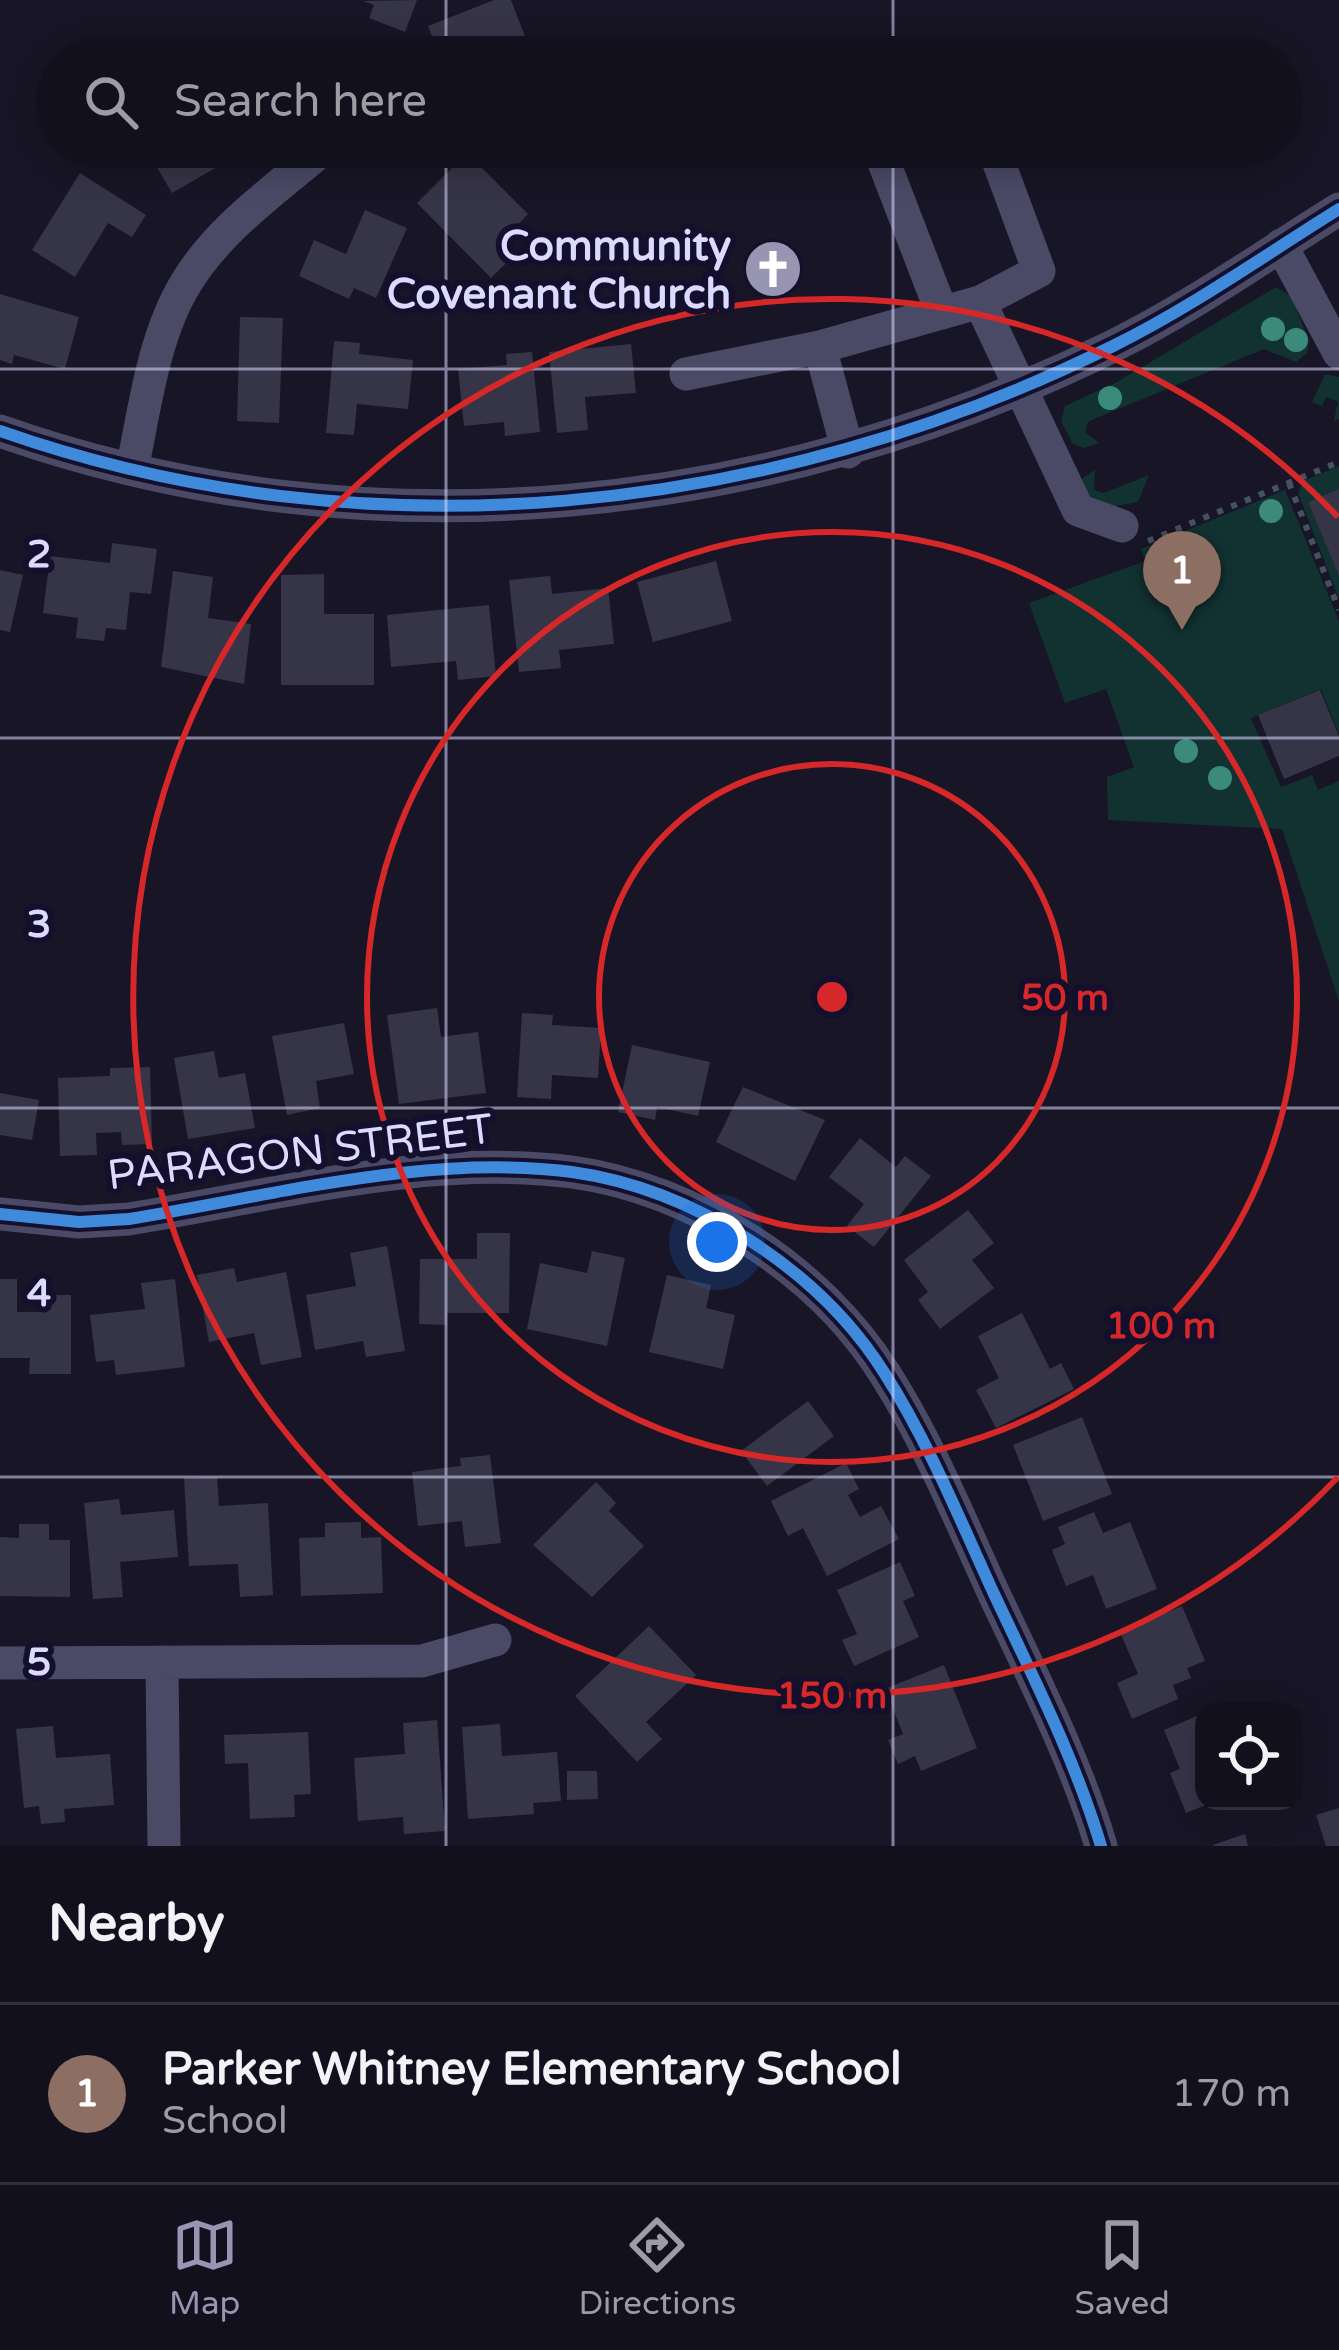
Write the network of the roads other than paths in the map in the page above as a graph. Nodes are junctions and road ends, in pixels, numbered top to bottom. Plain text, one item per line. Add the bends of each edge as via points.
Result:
1 (301, 168) edge
2 (886, 168) edge
3 (1002, 168) edge
4 (1339, 209) edge
5 (1281, 245) junction
6 (980, 302) junction
7 (942, 313) junction
8 (820, 347) junction
9 (1339, 353) edge
10 (686, 374) dead end
11 (1019, 389) junction
12 (0, 431) edge
13 (848, 452) junction
14 (132, 469) junction
15 (1131, 536) road end
16 (0, 1214) edge
17 (495, 1640) dead end
18 (162, 1662) junction
19 (0, 1663) edge
20 (164, 1846) edge
21 (1101, 1846) edge

1 - 14 street via 236,225 186,284 166,326
2 - 7 street
3 - 6 street via 1039,271
4 - 5 street
5 - 9 street
5 - 11 street via 1117,344
6 - 7 street
6 - 11 street
7 - 8 street
8 - 10 street
8 - 13 street
11 - 13 street
11 - 15 street via 1078,510
12 - 14 street
13 - 14 street via 693,487 528,505 343,502
16 - 21 street, PARAGON STREET via 129,1219 424,1172 487,1170 587,1176 710,1218 806,1283 883,1370 1054,1723
17 - 18 street via 422,1661
18 - 19 street
18 - 20 street

